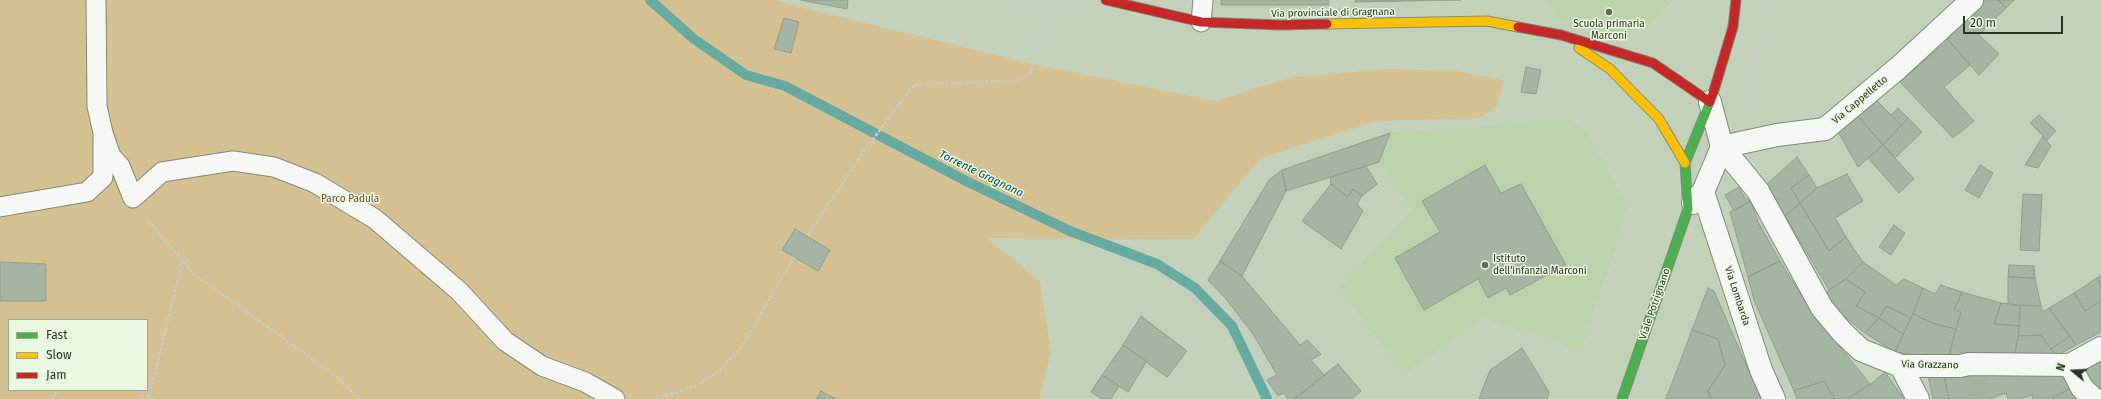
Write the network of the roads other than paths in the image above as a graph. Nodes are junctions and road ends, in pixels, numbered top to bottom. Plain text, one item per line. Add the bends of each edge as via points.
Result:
1 (96, 0) edge
2 (1106, 0) edge
3 (1203, 0) edge
4 (1736, 0) edge
5 (1972, 0) edge
6 (1201, 22) junction
7 (1561, 35) junction
8 (1710, 102) junction
9 (102, 133) junction
10 (1722, 147) junction
11 (1685, 163) junction
12 (1703, 192) junction
13 (0, 207) edge
14 (1688, 209) junction
15 (2101, 348) edge
16 (2070, 365) junction
17 (1901, 366) junction
18 (615, 399) edge
19 (1622, 399) edge
20 (1774, 399) edge
21 (1918, 399) edge
22 (2094, 399) edge

1 - 9 lane via 97,106
2 - 6 main road, Via provinciale di Gragnana
3 - 6 lane
4 - 8 main road, Viale Potrignano via 1733,27
5 - 10 street, Via Cappelletto via 1898,68 1825,129 1777,134
6 - 7 main road, Via provinciale di Gragnana via 1280,25 1487,21
7 - 8 main road, Via provinciale di Gragnana via 1653,63
7 - 11 main road via 1610,69 1640,98 1659,119
8 - 10 street
8 - 11 main road, Viale Potrignano
9 - 13 lane via 103,177 87,192
9 - 18 lane via 111,156 120,166 133,198 162,172 233,161 274,167 308,181 375,219 459,291 505,341 542,366 585,382
10 - 12 street, Viale Potrignano
10 - 17 street, Via Grazzano via 1758,191 1822,308 1861,350
11 - 14 main road, Viale Potrignano
12 - 14 street, Viale Potrignano
12 - 20 street, Via Lombarda via 1761,370
14 - 19 main road, Viale Potrignano
15 - 16 street, Via Grazzano
16 - 17 street, Via Grazzano via 1972,370 1960,366
16 - 22 street via 2082,388
17 - 21 street

